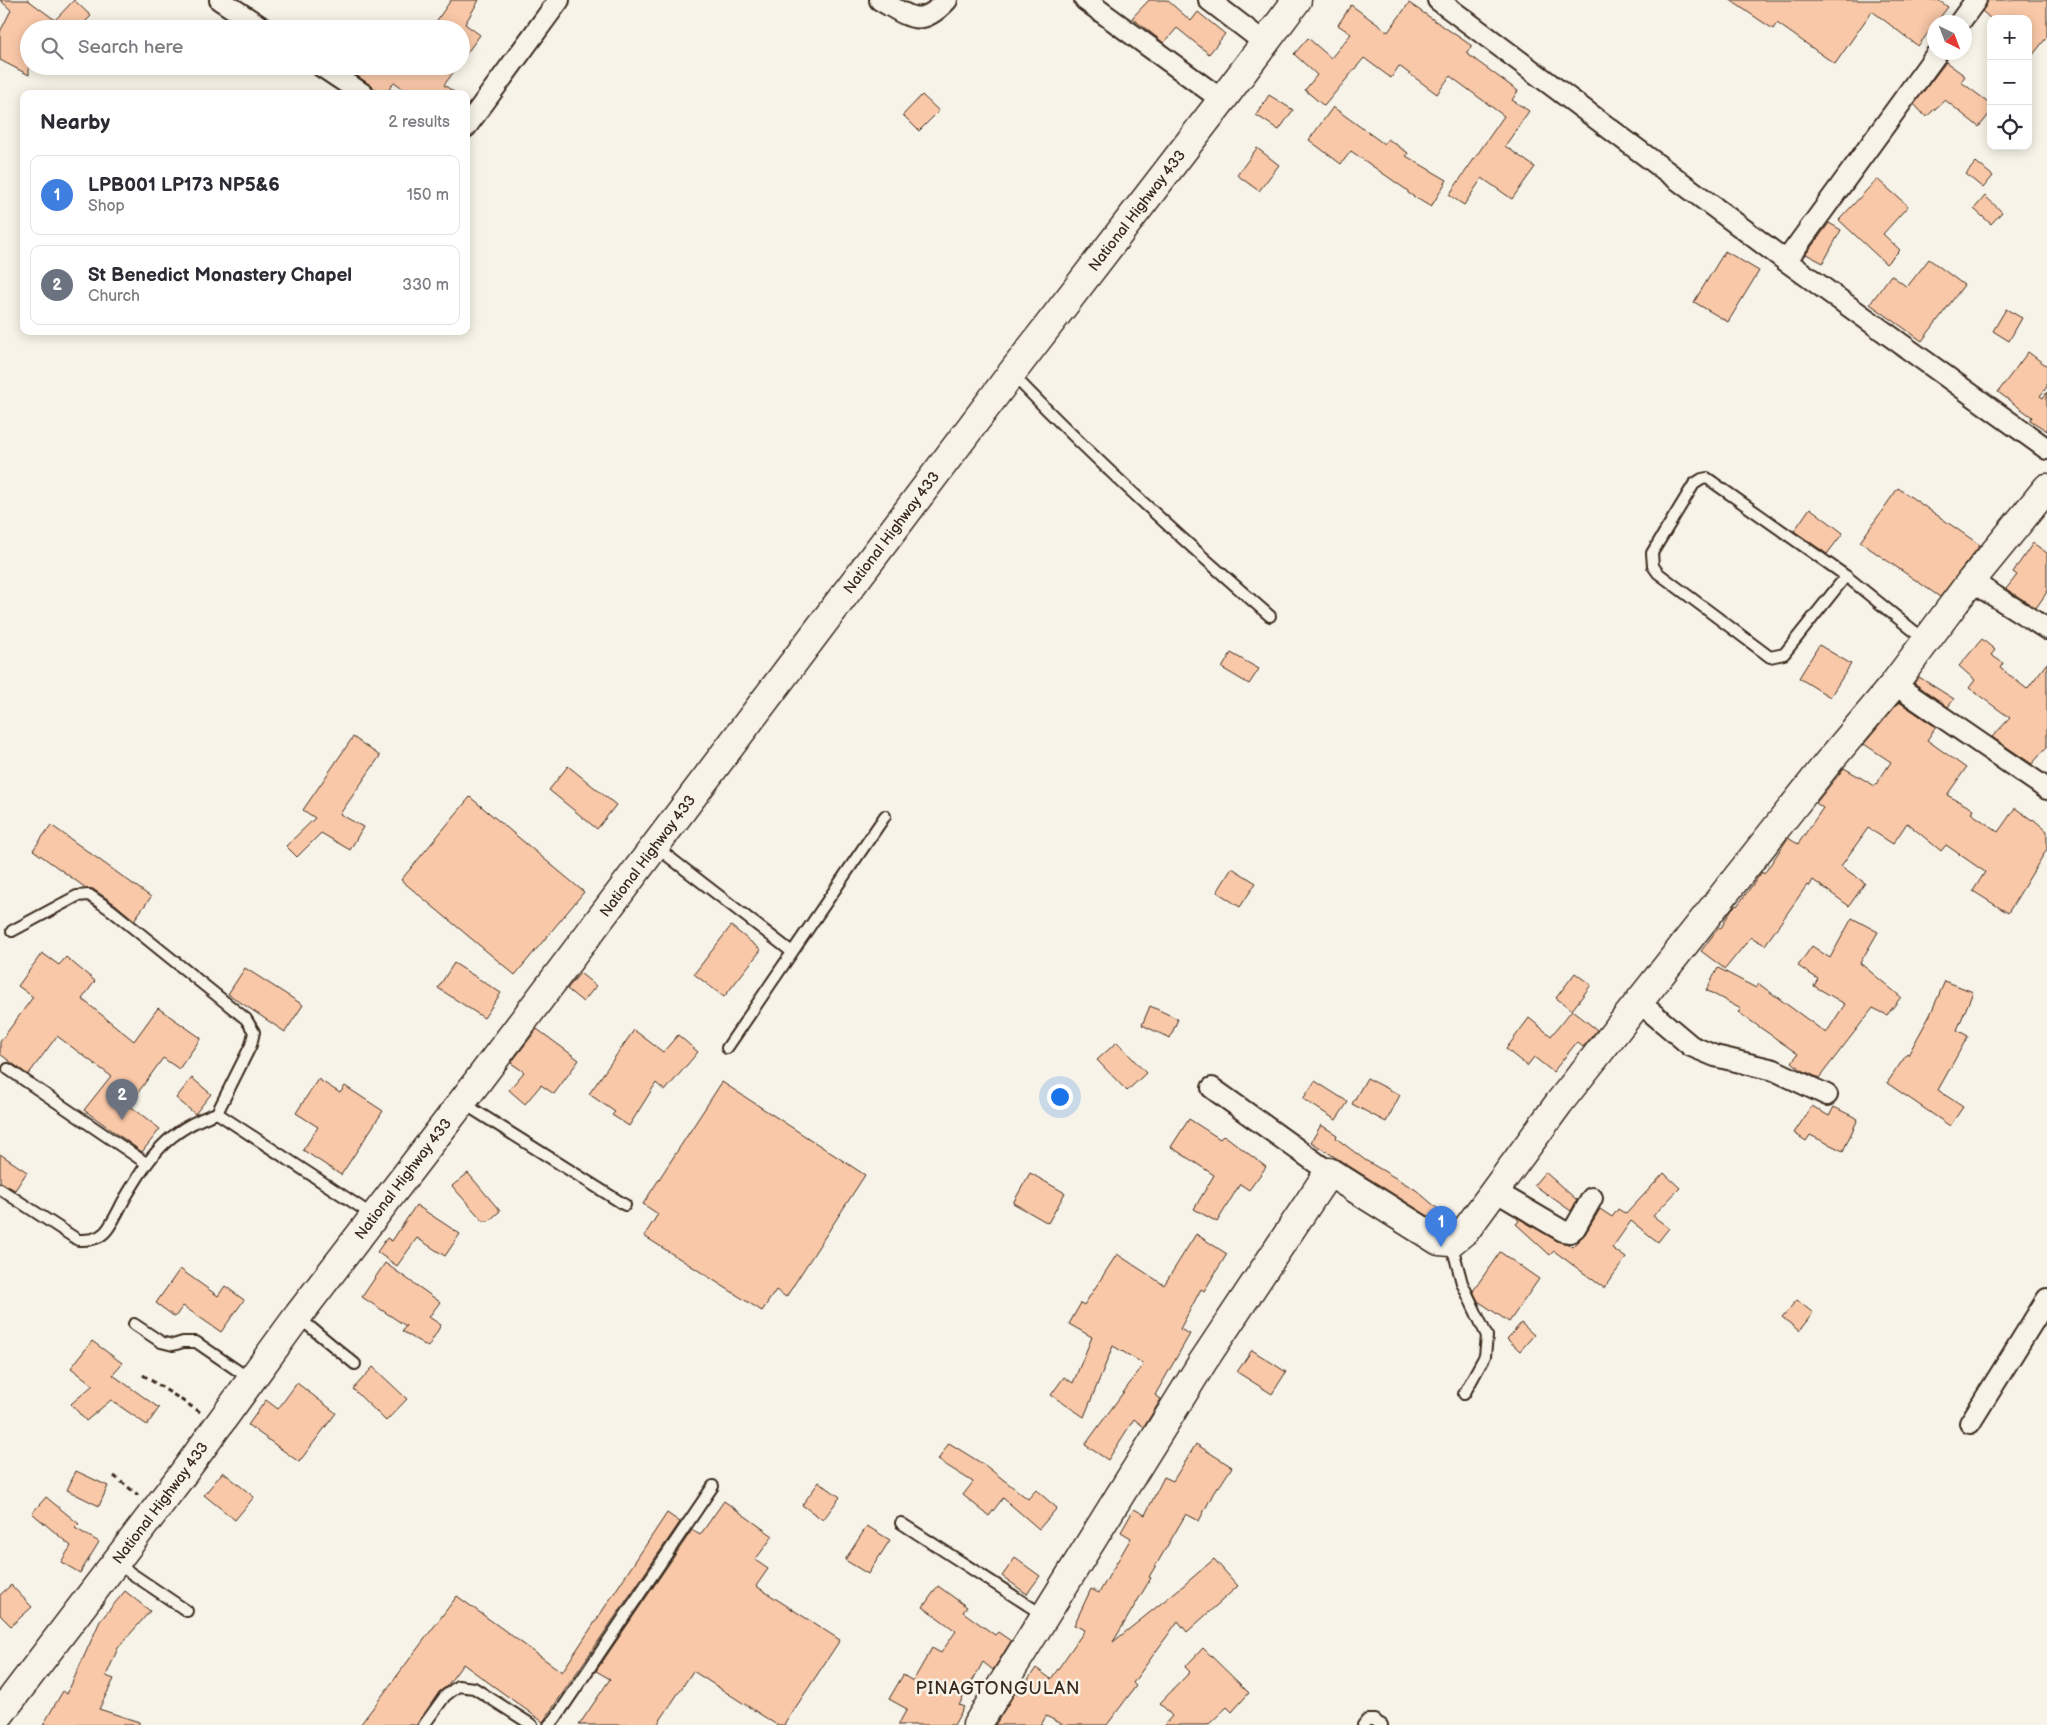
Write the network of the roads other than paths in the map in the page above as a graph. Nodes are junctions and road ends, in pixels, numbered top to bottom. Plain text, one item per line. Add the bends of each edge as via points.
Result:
1 (220, 0) edge
2 (559, 0) edge
3 (880, 0) edge
4 (947, 0) edge
5 (1085, 0) edge
6 (1209, 0) edge
7 (1297, 0) edge
8 (1438, 0) edge
9 (1976, 0) edge
10 (1965, 15) edge
11 (250, 20) edge
12 (1265, 43) junction
13 (1932, 60) edge
14 (334, 75) edge
15 (357, 90) edge
16 (1222, 100) junction
17 (470, 122) edge
18 (1786, 261) junction
19 (1011, 374) junction
20 (2047, 449) edge
21 (2047, 488) edge
22 (1846, 576) junction
23 (1971, 581) junction
24 (1270, 616) dead end
25 (2047, 629) edge
26 (1926, 640) junction
27 (1894, 684) junction
28 (2047, 789) edge
29 (886, 816) dead end
30 (656, 847) junction
31 (12, 931) dead end
32 (792, 952) junction
33 (1639, 1002) junction
34 (728, 1048) dead end
35 (8, 1069) dead end
36 (1212, 1088) dead end
37 (1827, 1095) dead end
38 (462, 1102) junction
39 (217, 1113) junction
40 (146, 1163) junction
41 (1329, 1172) junction
42 (0, 1189) edge
43 (1495, 1191) junction
44 (1592, 1198) dead end
45 (625, 1205) dead end
46 (375, 1217) junction
47 (1450, 1242) junction
48 (2047, 1299) edge
49 (297, 1317) junction
50 (134, 1324) dead end
51 (355, 1364) dead end
52 (251, 1380) junction
53 (1464, 1394) dead end
54 (1970, 1423) dead end
55 (713, 1486) dead end
56 (901, 1523) dead end
57 (115, 1562) junction
58 (187, 1612) dead end
59 (1044, 1616) junction
60 (0, 1714) edge
61 (424, 1725) edge
62 (532, 1725) edge
63 (549, 1725) edge
64 (977, 1725) edge
65 (1363, 1725) edge
66 (1382, 1725) edge

1 - 11 street
2 - 17 street
3 - 4 street via 912,18 930,16
5 - 16 street
6 - 12 street
7 - 12 main road, National Highway 433
8 - 18 street
9 - 10 street
12 - 16 main road, National Highway 433
13 - 18 street
14 - 15 street
16 - 19 main road, National Highway 433
18 - 20 street
19 - 24 lane via 1076,441 1184,542
19 - 30 main road, National Highway 433
21 - 23 main road
22 - 22 lane via 1707,478 1694,484 1652,553 1651,561 1658,573 1770,656 1784,654
22 - 26 lane
23 - 25 street
23 - 26 main road
26 - 27 main road
27 - 28 street
27 - 33 main road
29 - 32 lane
30 - 32 lane
30 - 38 main road, National Highway 433
31 - 39 lane via 77,896 89,895 246,1019 254,1032 251,1045
32 - 34 lane
33 - 37 street via 1691,1046 1715,1056 1774,1070
33 - 43 main road
35 - 40 lane
36 - 41 street
38 - 45 lane
38 - 46 main road, National Highway 433
39 - 40 lane via 196,1120 168,1139
39 - 46 lane
40 - 42 lane via 104,1233 92,1240 78,1240
41 - 47 main road via 1416,1228 1439,1241
41 - 59 main road via 1202,1363
43 - 44 street via 1570,1232
43 - 47 main road via 1466,1230
46 - 49 main road, National Highway 433
47 - 53 lane via 1462,1283 1487,1336 1485,1356
48 - 54 street
49 - 51 lane
49 - 52 main road, National Highway 433
50 - 52 lane via 161,1342 173,1345 196,1342
52 - 57 main road, National Highway 433
55 - 63 lane
56 - 59 lane
57 - 58 lane
57 - 60 main road, National Highway 433
59 - 64 main road
61 - 62 lane via 445,1696 458,1686 474,1688
65 - 66 lane via 1367,1720 1374,1720

